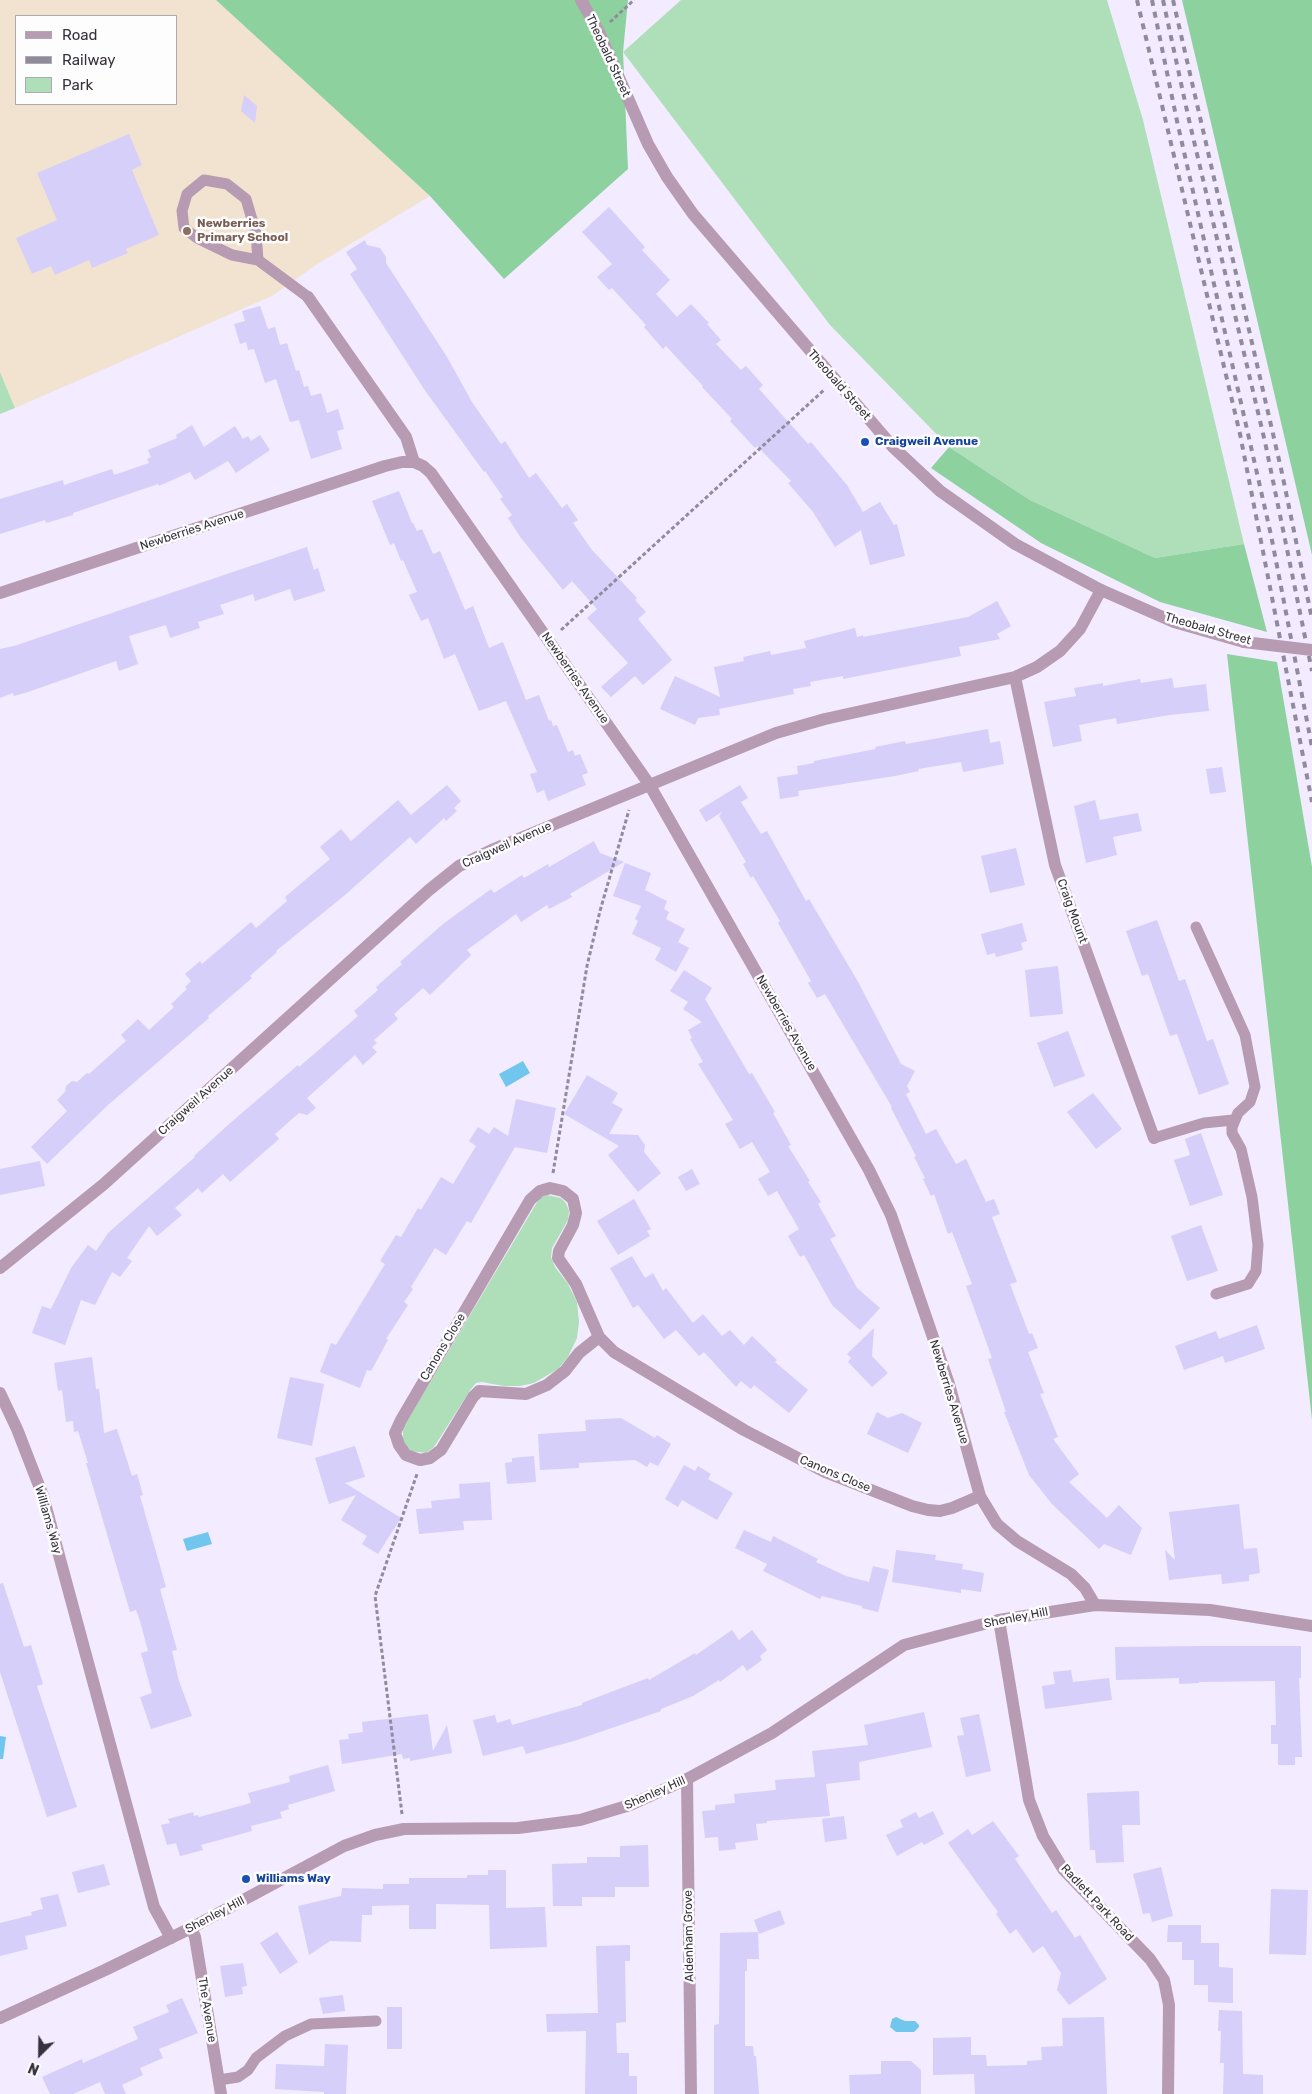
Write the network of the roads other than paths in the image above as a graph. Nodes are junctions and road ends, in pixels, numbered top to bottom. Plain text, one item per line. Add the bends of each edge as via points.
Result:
1 (581, 0) edge
2 (258, 260) junction
3 (308, 297) joint
4 (414, 462) junction
5 (1101, 590) junction
6 (0, 593) edge
7 (1312, 650) edge
8 (1015, 677) junction
9 (649, 784) junction
10 (1196, 927) dead end
11 (1234, 1120) junction
12 (1154, 1138) joint
13 (0, 1268) edge
14 (1216, 1294) dead end
15 (598, 1337) junction
16 (0, 1392) edge
17 (980, 1496) junction
18 (1095, 1605) junction
19 (999, 1620) junction
20 (1312, 1626) edge
21 (687, 1779) junction
22 (191, 1928) junction
23 (171, 1938) junction
24 (0, 2018) edge
25 (376, 2020) dead end
26 (219, 2080) junction
27 (221, 2094) edge
28 (691, 2094) edge
29 (1168, 2094) edge

1 - 5 street, Theobald Street via 599,32 648,144 667,177 692,214 835,381 893,446 940,491 1014,544
2 - 2 lane via 256,233 246,199 227,184 204,180 186,194 182,211 184,228 232,255
2 - 3 lane
3 - 4 street via 406,437
4 - 6 street, Newberries Avenue via 385,466
4 - 9 street, Newberries Avenue via 431,473
5 - 7 street, Theobald Street, bridge via 1174,622 1244,642
5 - 8 street, Craigweil Avenue via 1080,628 1060,651
8 - 9 street, Craigweil Avenue via 825,719 767,736
8 - 12 street, Craig Mount via 1055,864
9 - 13 street, Craigweil Avenue via 459,866 104,1184
9 - 17 street, Newberries Avenue via 869,1170 891,1215 949,1384
10 - 11 lane via 1245,1034 1254,1076 1255,1087 1250,1102
11 - 12 lane via 1204,1123
11 - 14 lane via 1232,1133 1240,1150 1252,1197 1258,1245 1256,1271 1248,1284
15 - 15 street, Canons Close via 576,1284 558,1258 573,1225 576,1213 573,1199 563,1191 550,1188 540,1191 530,1200 400,1420 395,1433 398,1446 406,1455 420,1460 430,1458 441,1450 479,1391 526,1394 547,1385
15 - 17 street, Canons Close via 614,1352 744,1430 825,1472 928,1510 952,1508
16 - 23 street, Williams Way via 43,1496 154,1907
17 - 18 street, Newberries Avenue via 997,1524 1017,1541 1071,1574
18 - 19 street, Shenley Hill
18 - 20 street, Shenley Hill via 1210,1610
19 - 21 street, Shenley Hill via 904,1645 772,1733
19 - 29 street, Radlett Park Road via 1029,1800 1043,1836 1063,1869 1150,1959 1164,1980 1169,2006
21 - 22 street, Shenley Hill via 630,1805 580,1820 518,1828 404,1829 375,1835 344,1846
21 - 28 street, Aldenham Grove
22 - 23 street, Shenley Hill
22 - 26 street, The Avenue
23 - 24 street, Shenley Hill
25 - 26 lane via 311,2024 284,2036 238,2077
26 - 27 street, The Avenue

